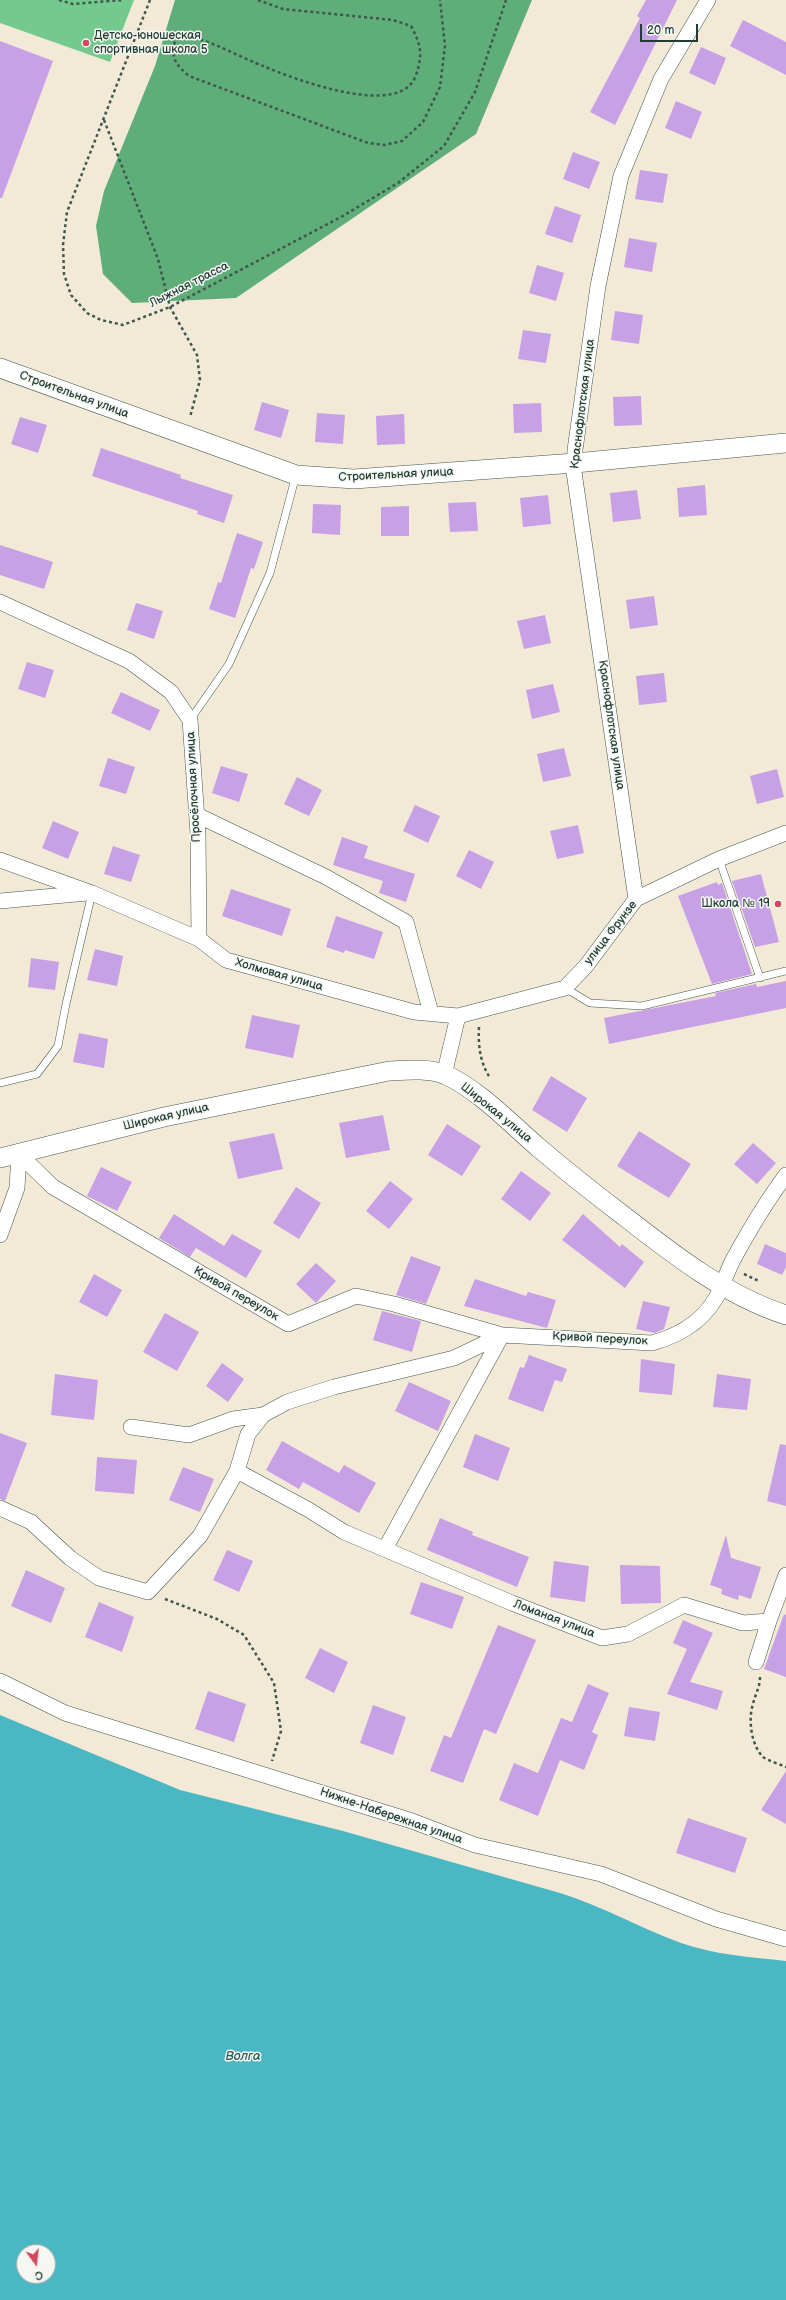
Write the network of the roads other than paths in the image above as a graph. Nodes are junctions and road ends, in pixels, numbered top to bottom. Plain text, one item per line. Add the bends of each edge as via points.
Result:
1 (708, 0) edge
2 (0, 368) edge
3 (786, 443) edge
4 (575, 463) junction
5 (296, 475) junction
6 (0, 602) edge
7 (190, 720) junction
8 (197, 815) junction
9 (786, 832) edge
10 (719, 859) junction
11 (0, 860) edge
12 (92, 893) junction
13 (636, 899) junction
14 (0, 900) edge
15 (199, 939) junction
16 (786, 971) edge
17 (760, 978) junction
18 (565, 988) junction
19 (431, 1013) junction
20 (458, 1016) junction
21 (444, 1075) junction
22 (0, 1083) edge
23 (19, 1154) junction
24 (0, 1158) edge
25 (786, 1175) edge
26 (0, 1235) edge
27 (722, 1286) junction
28 (786, 1315) edge
29 (502, 1335) junction
30 (262, 1415) junction
31 (131, 1427) dead end
32 (237, 1471) junction
33 (0, 1508) edge
34 (385, 1549) junction
35 (786, 1575) edge
36 (769, 1621) junction
37 (756, 1662) road end
38 (0, 1681) edge
39 (786, 1939) edge

1 - 4 street, Краснофлотская улица via 660,79 621,176 598,286
2 - 5 street, Строительная улица
3 - 4 street, Строительная улица
4 - 5 street, Строительная улица via 354,479
4 - 13 street, Краснофлотская улица via 575,480
5 - 7 lane via 270,573 229,664
6 - 7 street, Просёлочная улица via 129,661 171,692
7 - 8 street, Просёлочная улица
8 - 15 street, Просёлочная улица
8 - 19 street via 326,877 406,922
9 - 10 street, улица Фрунзе
10 - 13 street, улица Фрунзе
10 - 17 lane
11 - 12 street, Холмовая улица
12 - 14 street
12 - 15 street, Холмовая улица
12 - 22 lane via 58,1046 38,1074
13 - 18 street, улица Фрунзе via 586,966
15 - 19 street, Холмовая улица via 226,960 414,1012
16 - 17 lane
17 - 18 lane via 642,1006 590,1003
18 - 20 street
19 - 20 street, Холмовая улица
20 - 21 street
21 - 23 street, Широкая улица via 412,1069 389,1071 164,1117
21 - 27 street, Широкая улица via 466,1086 558,1164 672,1254
23 - 24 street, Широкая улица
23 - 26 street via 17,1188
23 - 29 street, Кривой переулок via 52,1187 288,1324 356,1296 394,1304
25 - 27 street, Кривой переулок via 762,1207
27 - 28 street, Широкая улица via 762,1307
27 - 29 street, Кривой переулок via 711,1308 689,1328 670,1338 652,1342
29 - 30 street, Кривой переулок via 454,1358 334,1387 287,1402
29 - 34 street
30 - 31 street, Кривой переулок via 233,1419 189,1435
30 - 32 street via 248,1434
32 - 33 street via 200,1536 148,1592 99,1578 70,1558 31,1522
32 - 34 street, Ломаная улица via 344,1532
34 - 36 street, Ломаная улица via 602,1638 628,1634 684,1605 743,1623
35 - 36 street
36 - 37 street
38 - 39 street, Нижне-Набережная улица via 65,1713 412,1821 474,1845 601,1874 716,1920

